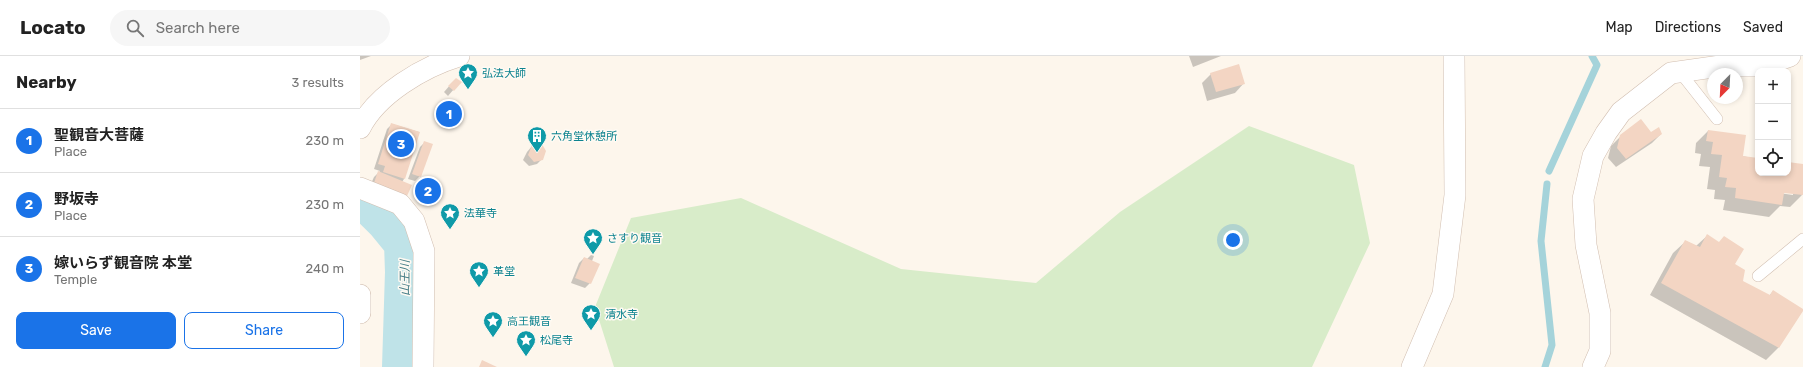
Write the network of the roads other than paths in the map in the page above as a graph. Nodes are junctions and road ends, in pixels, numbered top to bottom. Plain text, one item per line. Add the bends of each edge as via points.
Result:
1 (1454, 56) edge
2 (1790, 56) edge
3 (452, 57) edge
4 (1680, 72) junction
5 (1717, 119) dead end
6 (360, 128) edge
7 (360, 188) edge
8 (1803, 239) edge
9 (1758, 276) dead end
10 (360, 296) edge
11 (360, 313) edge
12 (423, 367) edge
13 (1412, 367) edge
14 (1593, 367) edge

1 - 13 street via 1455,195 1443,294
2 - 4 street via 1761,66 1720,66
3 - 6 street via 391,91 371,110
4 - 5 lane
4 - 14 street via 1671,73 1621,112 1593,156 1583,199 1586,245 1600,313 1600,351
7 - 12 street via 400,204 414,221 424,251
8 - 9 lane
10 - 11 street

